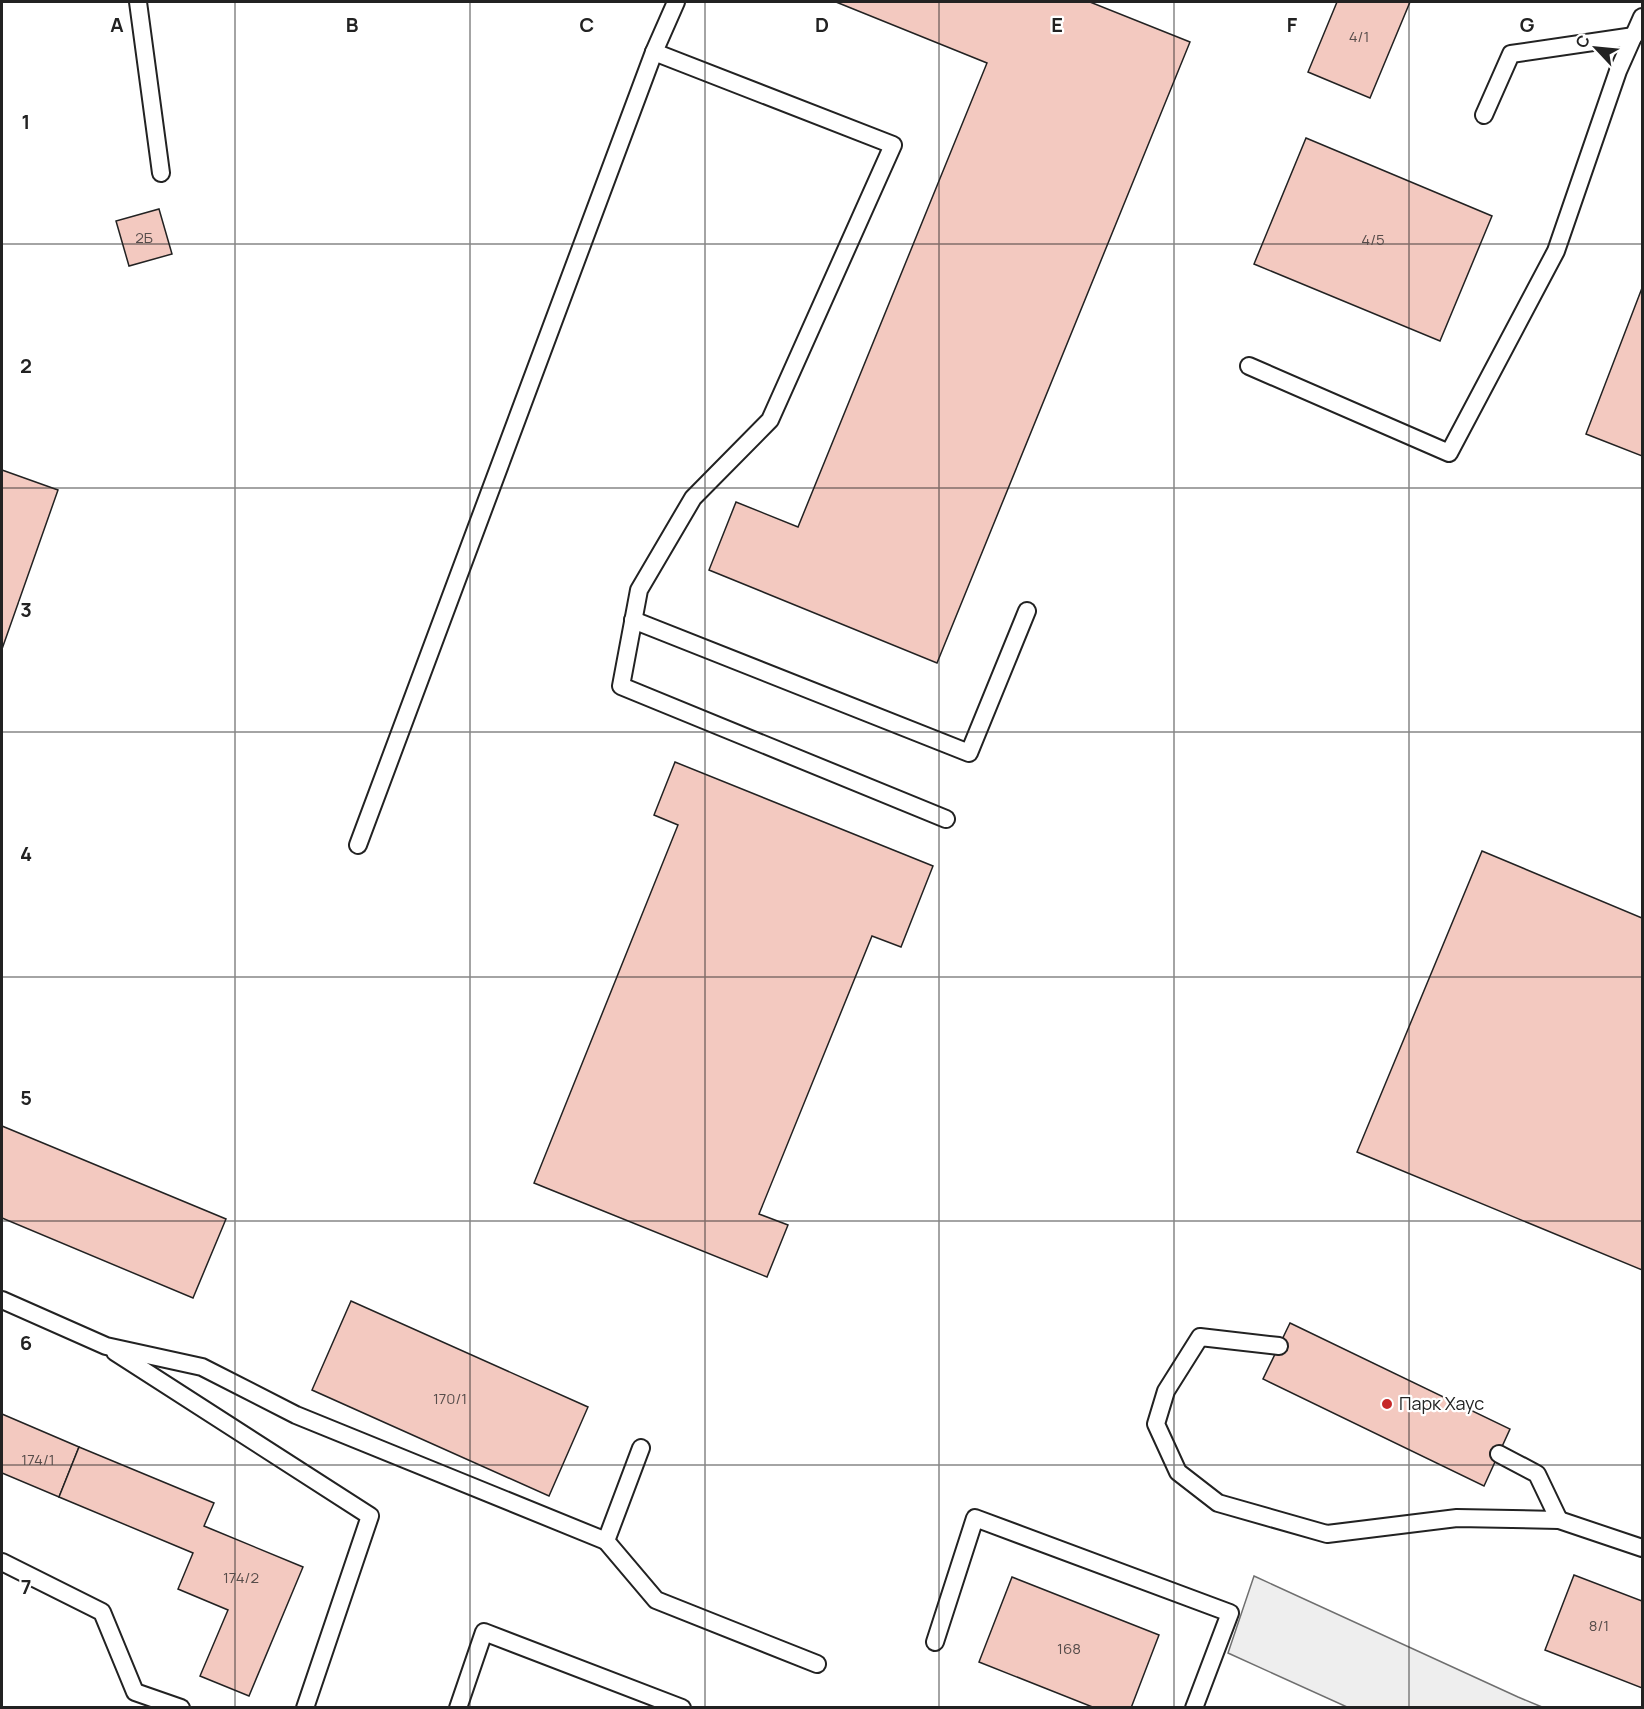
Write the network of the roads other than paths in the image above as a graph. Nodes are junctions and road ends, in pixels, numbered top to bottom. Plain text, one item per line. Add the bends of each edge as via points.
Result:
1 (138, 2) edge
2 (676, 2) edge
3 (1642, 17) edge
4 (1634, 36) junction
5 (654, 52) junction
6 (1484, 115) dead end
7 (161, 173) dead end
8 (1249, 366) dead end
9 (1027, 610) dead end
10 (633, 620) junction
11 (946, 819) dead end
12 (358, 845) dead end
13 (2, 1300) edge
14 (106, 1346) junction
15 (1279, 1346) dead end
16 (641, 1448) dead end
17 (1499, 1454) dead end
18 (1559, 1520) junction
19 (606, 1541) junction
20 (1642, 1548) edge
21 (2, 1562) edge
22 (935, 1642) dead end
23 (817, 1664) dead end
24 (181, 1707) edge
25 (305, 1707) edge
26 (458, 1707) edge
27 (682, 1707) edge
28 (1194, 1707) edge

1 - 7 lane
2 - 5 lane
3 - 4 lane
4 - 6 lane via 1511,54
4 - 8 lane via 1618,71 1556,251 1449,453
5 - 10 lane via 893,145 770,420 693,498 639,590
5 - 12 lane
9 - 10 lane via 969,753
10 - 11 lane via 621,686
13 - 14 lane
14 - 19 lane via 202,1367 296,1415
14 - 25 lane via 370,1516
15 - 18 lane via 1200,1337 1166,1391 1156,1424 1178,1472 1218,1503 1328,1534 1457,1518
16 - 19 lane
17 - 18 lane via 1537,1474
18 - 20 lane
19 - 23 lane via 656,1600
21 - 24 lane via 102,1612 135,1692
22 - 28 lane via 975,1518 1230,1613
26 - 27 lane via 484,1632

